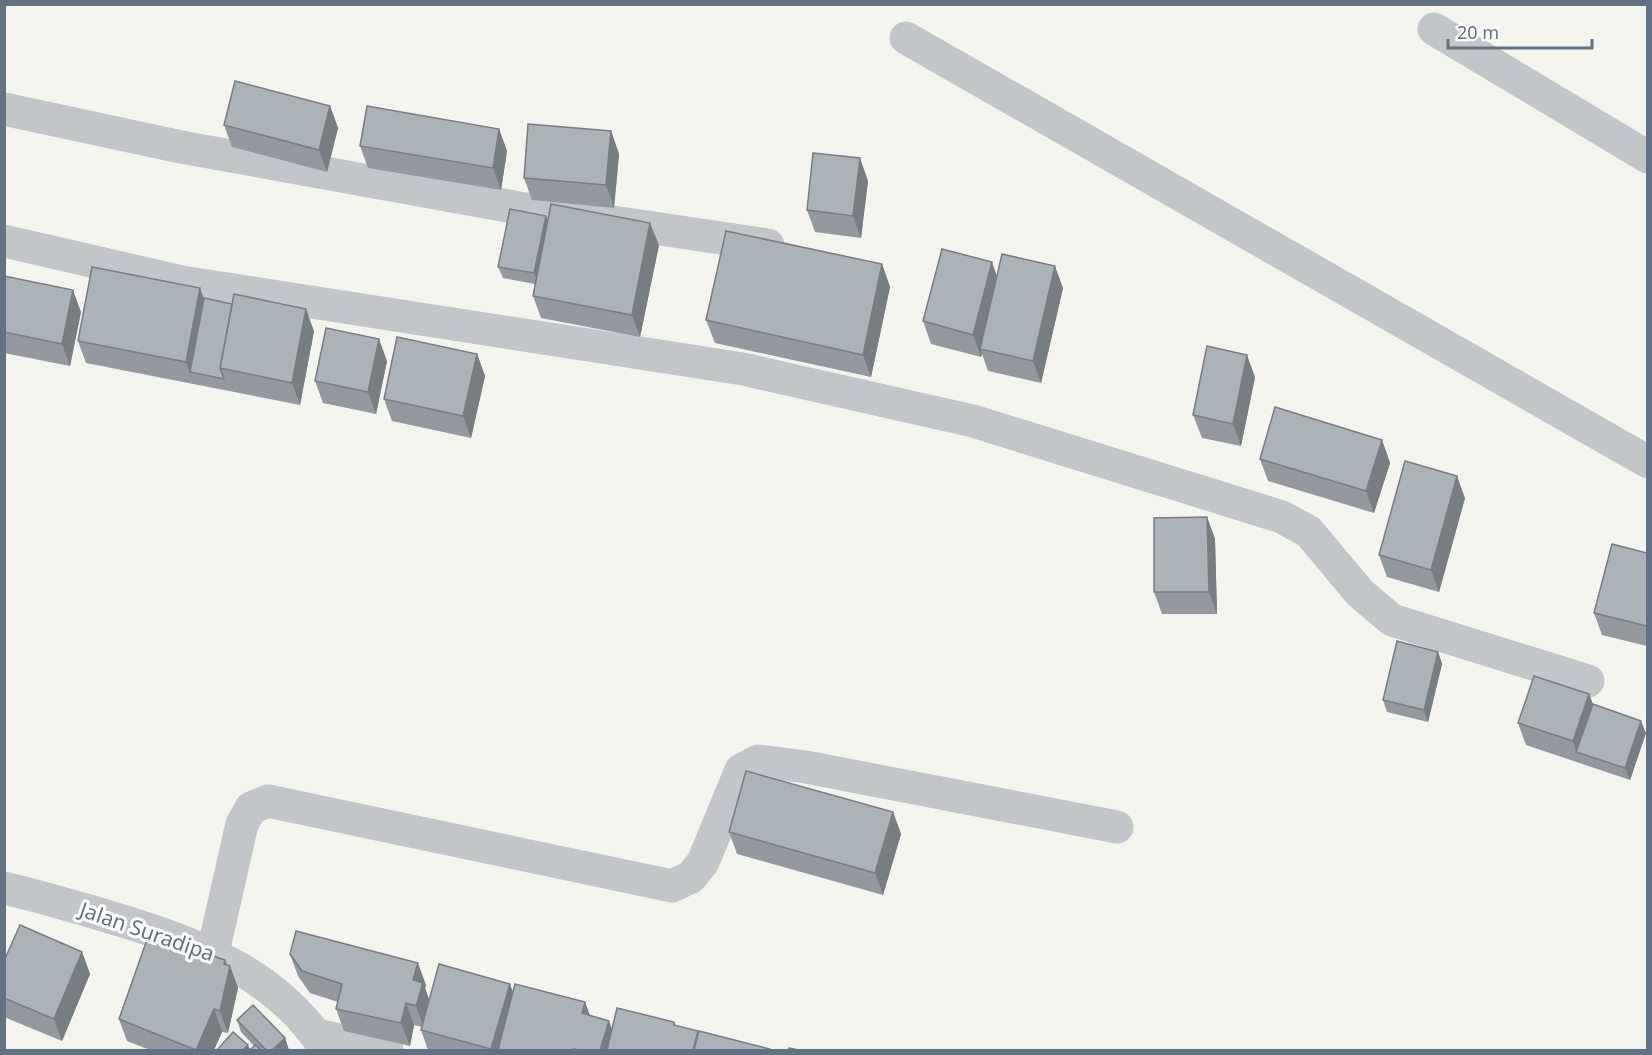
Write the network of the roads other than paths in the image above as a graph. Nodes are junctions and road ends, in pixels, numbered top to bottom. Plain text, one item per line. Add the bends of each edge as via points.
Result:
1 (1434, 29) dead end
2 (906, 38) dead end
3 (4, 109) edge
4 (1647, 157) edge
5 (4, 241) edge
6 (798, 249) edge
7 (1647, 462) edge
8 (1588, 681) dead end
9 (1117, 827) dead end
10 (4, 888) edge
11 (213, 952) junction
12 (321, 1043) edge
13 (387, 1050) edge

1 - 4 street
2 - 7 street
3 - 6 street via 181,147 519,208
5 - 8 street via 182,282 743,369 973,421 1282,517 1309,532 1360,593 1392,620
9 - 11 street via 758,761 741,770 704,862 691,877 672,886 268,801 250,808 242,824
10 - 11 street, Jalan Suradipa via 152,929
11 - 12 street, Jalan Suradipa via 259,980
12 - 13 street

